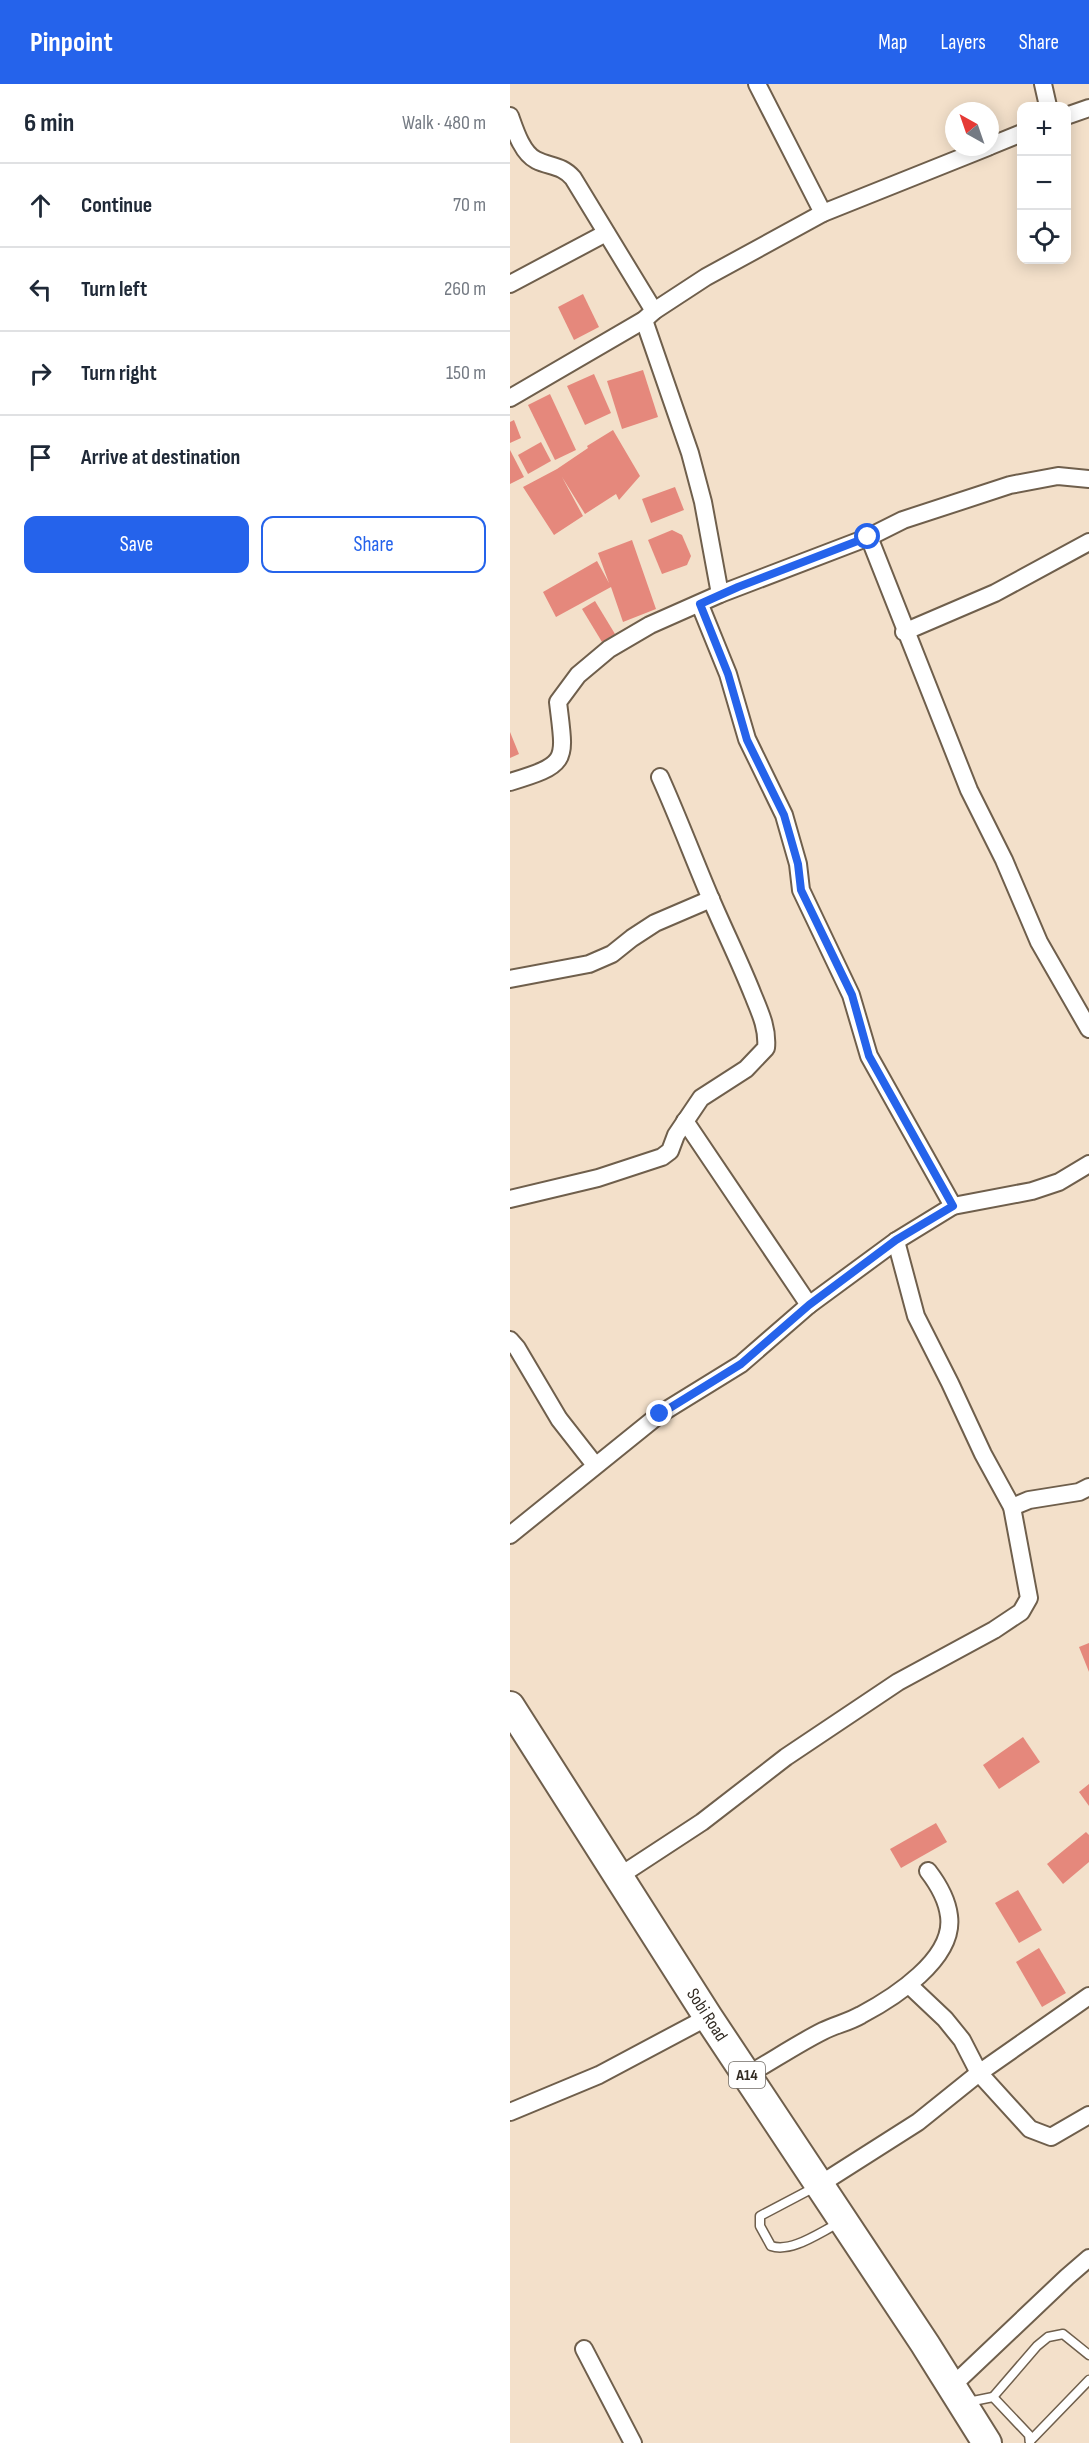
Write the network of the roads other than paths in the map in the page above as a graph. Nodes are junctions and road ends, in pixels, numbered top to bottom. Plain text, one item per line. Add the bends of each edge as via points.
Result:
1 (758, 84) edge
2 (1043, 84) edge
3 (1047, 102) edge
4 (1089, 108) edge
5 (1071, 114) edge
6 (510, 116) edge
7 (1017, 135) edge
8 (999, 142) edge
9 (964, 156) edge
10 (823, 213) junction
11 (606, 233) junction
12 (510, 284) edge
13 (649, 316) junction
14 (510, 398) edge
15 (1089, 480) edge
16 (868, 537) junction
17 (1089, 542) edge
18 (720, 594) junction
19 (700, 604) junction
20 (904, 632) junction
21 (660, 777) dead end
22 (510, 782) edge
23 (711, 899) junction
24 (510, 979) edge
25 (1089, 1029) edge
26 (685, 1121) junction
27 (1089, 1164) edge
28 (511, 1194) edge
29 (953, 1206) junction
30 (896, 1240) junction
31 (809, 1305) junction
32 (510, 1340) edge
33 (595, 1465) junction
34 (1089, 1487) edge
35 (1012, 1507) junction
36 (510, 1534) edge
37 (510, 1706) edge
38 (928, 1871) dead end
39 (618, 1877) junction
40 (909, 1985) junction
41 (1089, 1996) edge
42 (708, 2017) junction
43 (979, 2073) junction
44 (747, 2075) junction
45 (510, 2112) edge
46 (1089, 2115) edge
47 (819, 2185) junction
48 (842, 2222) junction
49 (1089, 2258) edge
50 (584, 2349) dead end
51 (1089, 2355) edge
52 (1089, 2380) edge
53 (956, 2395) junction
54 (993, 2397) junction
55 (1030, 2442) edge
56 (633, 2443) edge
57 (987, 2443) edge

1 - 10 street
2 - 3 street
4 - 5 street
6 - 11 street via 527,153 535,160 566,169
7 - 8 street
9 - 10 street
10 - 13 street via 706,277
11 - 12 street
11 - 13 street via 628,266
13 - 14 street
13 - 18 street via 703,502
15 - 16 street via 1058,476 1010,484 903,520
16 - 18 street
16 - 20 street
17 - 20 street via 995,592
18 - 19 street
19 - 22 street via 650,625 578,675 558,702 563,747 556,764
19 - 29 street via 728,674 747,740 784,815 801,890 852,995 869,1056
20 - 25 street via 969,790 1039,942
21 - 23 street
23 - 24 street via 655,923 612,954 597,960
23 - 26 street via 763,1021 766,1048 746,1069 701,1098
26 - 28 street via 670,1151 662,1157 598,1178
26 - 31 street
27 - 29 street via 1059,1182 1032,1191
29 - 30 street
30 - 31 street
30 - 35 street via 916,1316 982,1454
31 - 33 street via 741,1364 660,1414
32 - 33 street via 559,1419
33 - 36 street
34 - 35 street
35 - 39 street via 1029,1598 1020,1612 898,1682
37 - 39 highway, Sobi Road / A14
38 - 40 street via 950,1918 947,1935 928,1966
39 - 42 highway, Sobi Road / A14
40 - 43 street via 962,2040
40 - 44 street via 860,2016 824,2030
41 - 43 street
42 - 44 highway, Sobi Road / A14
42 - 45 street via 599,2075
43 - 46 street via 1030,2129 1051,2137
43 - 47 street via 918,2122
44 - 47 highway, Sobi Road / A14
47 - 48 highway, Sobi Road / A14
47 - 48 lane via 760,2216 760,2226 771,2246 791,2246
48 - 53 highway, Sobi Road / A14
49 - 53 street via 1066,2277
50 - 56 street
51 - 54 lane via 1063,2334 1048,2337
52 - 55 lane
53 - 54 lane
53 - 57 highway, Sobi Road / A14
54 - 55 lane via 1029,2435

